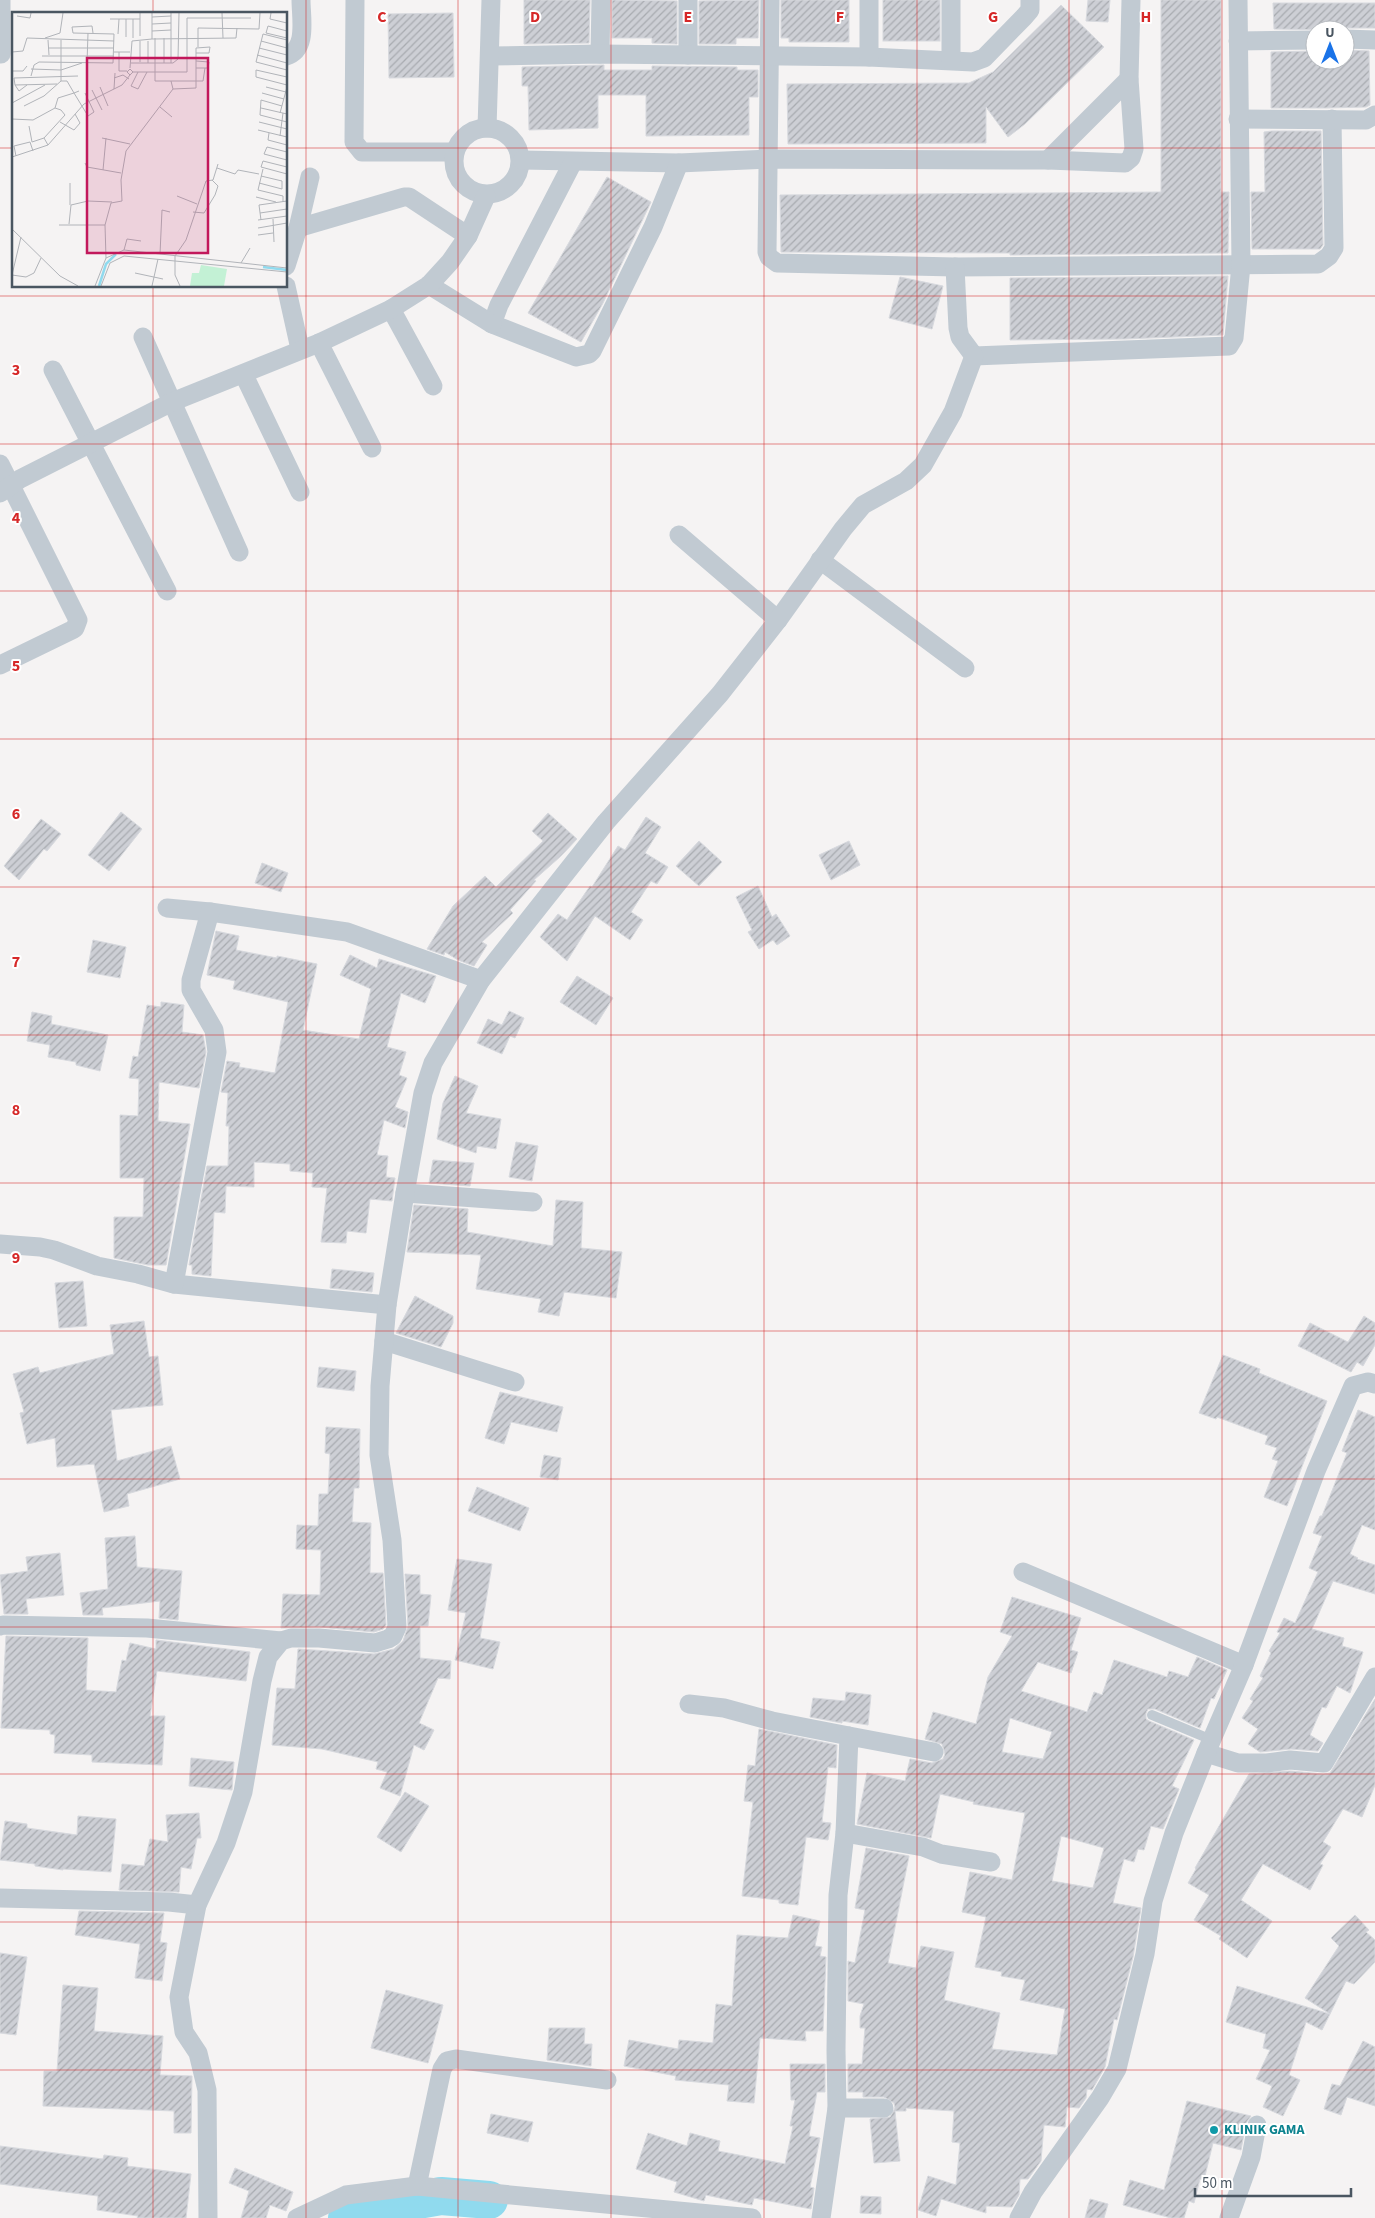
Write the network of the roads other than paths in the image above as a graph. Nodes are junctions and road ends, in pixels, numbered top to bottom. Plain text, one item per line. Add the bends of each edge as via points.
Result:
1 (1, 0) edge
2 (301, 0) edge
3 (355, 0) edge
4 (490, 0) edge
5 (601, 0) edge
6 (688, 0) edge
7 (770, 0) edge
8 (869, 0) edge
9 (952, 0) edge
10 (1030, 0) edge
11 (1131, 0) edge
12 (1238, 0) edge
13 (1355, 39) edge
14 (1305, 40) edge
15 (1375, 40) edge
16 (1238, 41) junction
17 (5, 54) edge
18 (600, 54) junction
19 (688, 55) junction
20 (288, 56) edge
21 (490, 56) junction
22 (769, 56) junction
23 (869, 57) junction
24 (951, 60) junction
25 (1129, 80) junction
26 (1375, 115) edge
27 (1238, 118) junction
28 (1332, 118) junction
29 (487, 128) junction
30 (454, 152) junction
31 (769, 159) junction
32 (522, 160) junction
33 (1048, 160) junction
34 (573, 162) junction
35 (679, 163) junction
36 (310, 177) dead end
37 (486, 196) junction
38 (298, 228) junction
39 (468, 236) junction
40 (288, 260) edge
41 (1241, 265) junction
42 (955, 267) junction
43 (429, 285) junction
44 (286, 288) edge
45 (391, 309) junction
46 (492, 324) junction
47 (143, 337) dead end
48 (319, 343) junction
49 (300, 350) junction
50 (974, 356) junction
51 (53, 370) dead end
52 (244, 375) junction
53 (433, 386) dead end
54 (172, 402) junction
55 (90, 444) junction
56 (372, 448) dead end
57 (0, 464) edge
58 (6, 489) edge
59 (300, 492) dead end
60 (679, 535) dead end
61 (239, 552) dead end
62 (820, 560) junction
63 (167, 591) dead end
64 (778, 620) junction
65 (0, 665) edge
66 (965, 668) dead end
67 (167, 908) dead end
68 (210, 912) junction
69 (481, 980) junction
70 (404, 1193) junction
71 (533, 1202) dead end
72 (0, 1244) edge
73 (174, 1284) junction
74 (387, 1305) junction
75 (384, 1341) junction
76 (515, 1382) dead end
77 (1375, 1384) edge
78 (1023, 1572) dead end
79 (0, 1626) edge
80 (281, 1641) junction
81 (1244, 1665) junction
82 (1375, 1677) edge
83 (689, 1704) dead end
84 (1152, 1714) dead end
85 (848, 1736) junction
86 (1209, 1746) junction
87 (934, 1752) dead end
88 (845, 1833) junction
89 (991, 1862) dead end
90 (0, 1898) edge
91 (197, 1905) junction
92 (607, 2080) dead end
93 (837, 2108) junction
94 (884, 2108) dead end
95 (1257, 2125) dead end
96 (417, 2186) junction
97 (208, 2218) edge
98 (297, 2218) edge
99 (752, 2218) edge
100 (821, 2218) edge
101 (1019, 2218) edge
102 (1229, 2218) edge

1 - 17 street
2 - 20 street via 301,42
3 - 30 street via 356,147 362,152
4 - 21 street
5 - 18 street
6 - 19 street
7 - 22 street
8 - 23 street
9 - 24 street
10 - 24 street via 1030,10 984,58 973,62
11 - 25 street
12 - 16 street
13 - 15 street
14 - 16 street
16 - 27 street
18 - 19 street
18 - 21 street
19 - 22 street
21 - 29 street
22 - 23 street
22 - 31 street
23 - 24 street
25 - 33 street
25 - 33 street via 1134,149 1131,158 1125,163 1115,164
26 - 28 street via 1366,120
27 - 28 street
27 - 41 street
28 - 41 street via 1334,248 1330,256 1318,264 1306,266
29 - 30 street via 476,129 462,138
29 - 32 street via 507,133 518,145
30 - 37 street via 453,167 459,180 470,190
31 - 33 street
31 - 35 street
31 - 42 street via 767,252 772,261
32 - 34 street
32 - 37 street via 517,179 502,192
34 - 35 street
34 - 46 street
35 - 46 street via 653,227 589,354 576,357
36 - 38 street
37 - 39 street
38 - 39 street via 409,197
38 - 40 street
39 - 43 street
41 - 42 street
41 - 50 street via 1234,338 1230,346
42 - 50 street via 958,328 960,337
43 - 45 street
43 - 46 street
44 - 49 street
45 - 48 street
45 - 53 street
47 - 54 street
48 - 49 street
48 - 56 street
49 - 52 street
50 - 62 street via 953,412 922,465 906,480 863,505
51 - 55 street
52 - 54 street
52 - 59 street
54 - 55 street
54 - 61 street
55 - 58 street
55 - 63 street
57 - 58 street
58 - 65 street via 78,620 76,628
60 - 64 street
62 - 64 street
62 - 66 street
64 - 69 street via 720,694 606,822
67 - 68 street
68 - 69 street via 347,932
68 - 73 street via 191,990 214,1030 217,1052
69 - 70 street via 433,1063 423,1093
70 - 71 street
70 - 74 street
72 - 73 street via 54,1250 97,1266
73 - 74 street
74 - 75 street
75 - 76 street
75 - 80 street via 379,1455 392,1540 397,1627 388,1640 376,1643 319,1638
77 - 81 street via 1368,1382 1353,1386 1345,1403 1316,1471
78 - 81 street
79 - 80 street via 148,1628
80 - 91 street via 268,1657 243,1792 226,1844
81 - 86 street
82 - 86 street via 1324,1763 1290,1760 1238,1763
83 - 85 street via 724,1708
84 - 86 lane
85 - 87 street
85 - 88 street
86 - 101 street via 1174,1834 1153,1901 1145,1954 1117,2068 1100,2098 1033,2192
88 - 89 street
88 - 93 street via 838,1895
90 - 91 street
91 - 97 street via 179,1997 184,2032 198,2053 207,2090
92 - 96 street via 456,2058 448,2061 442,2069
93 - 94 street
93 - 100 street
95 - 102 street via 1251,2157
96 - 98 street via 346,2196
96 - 99 street

